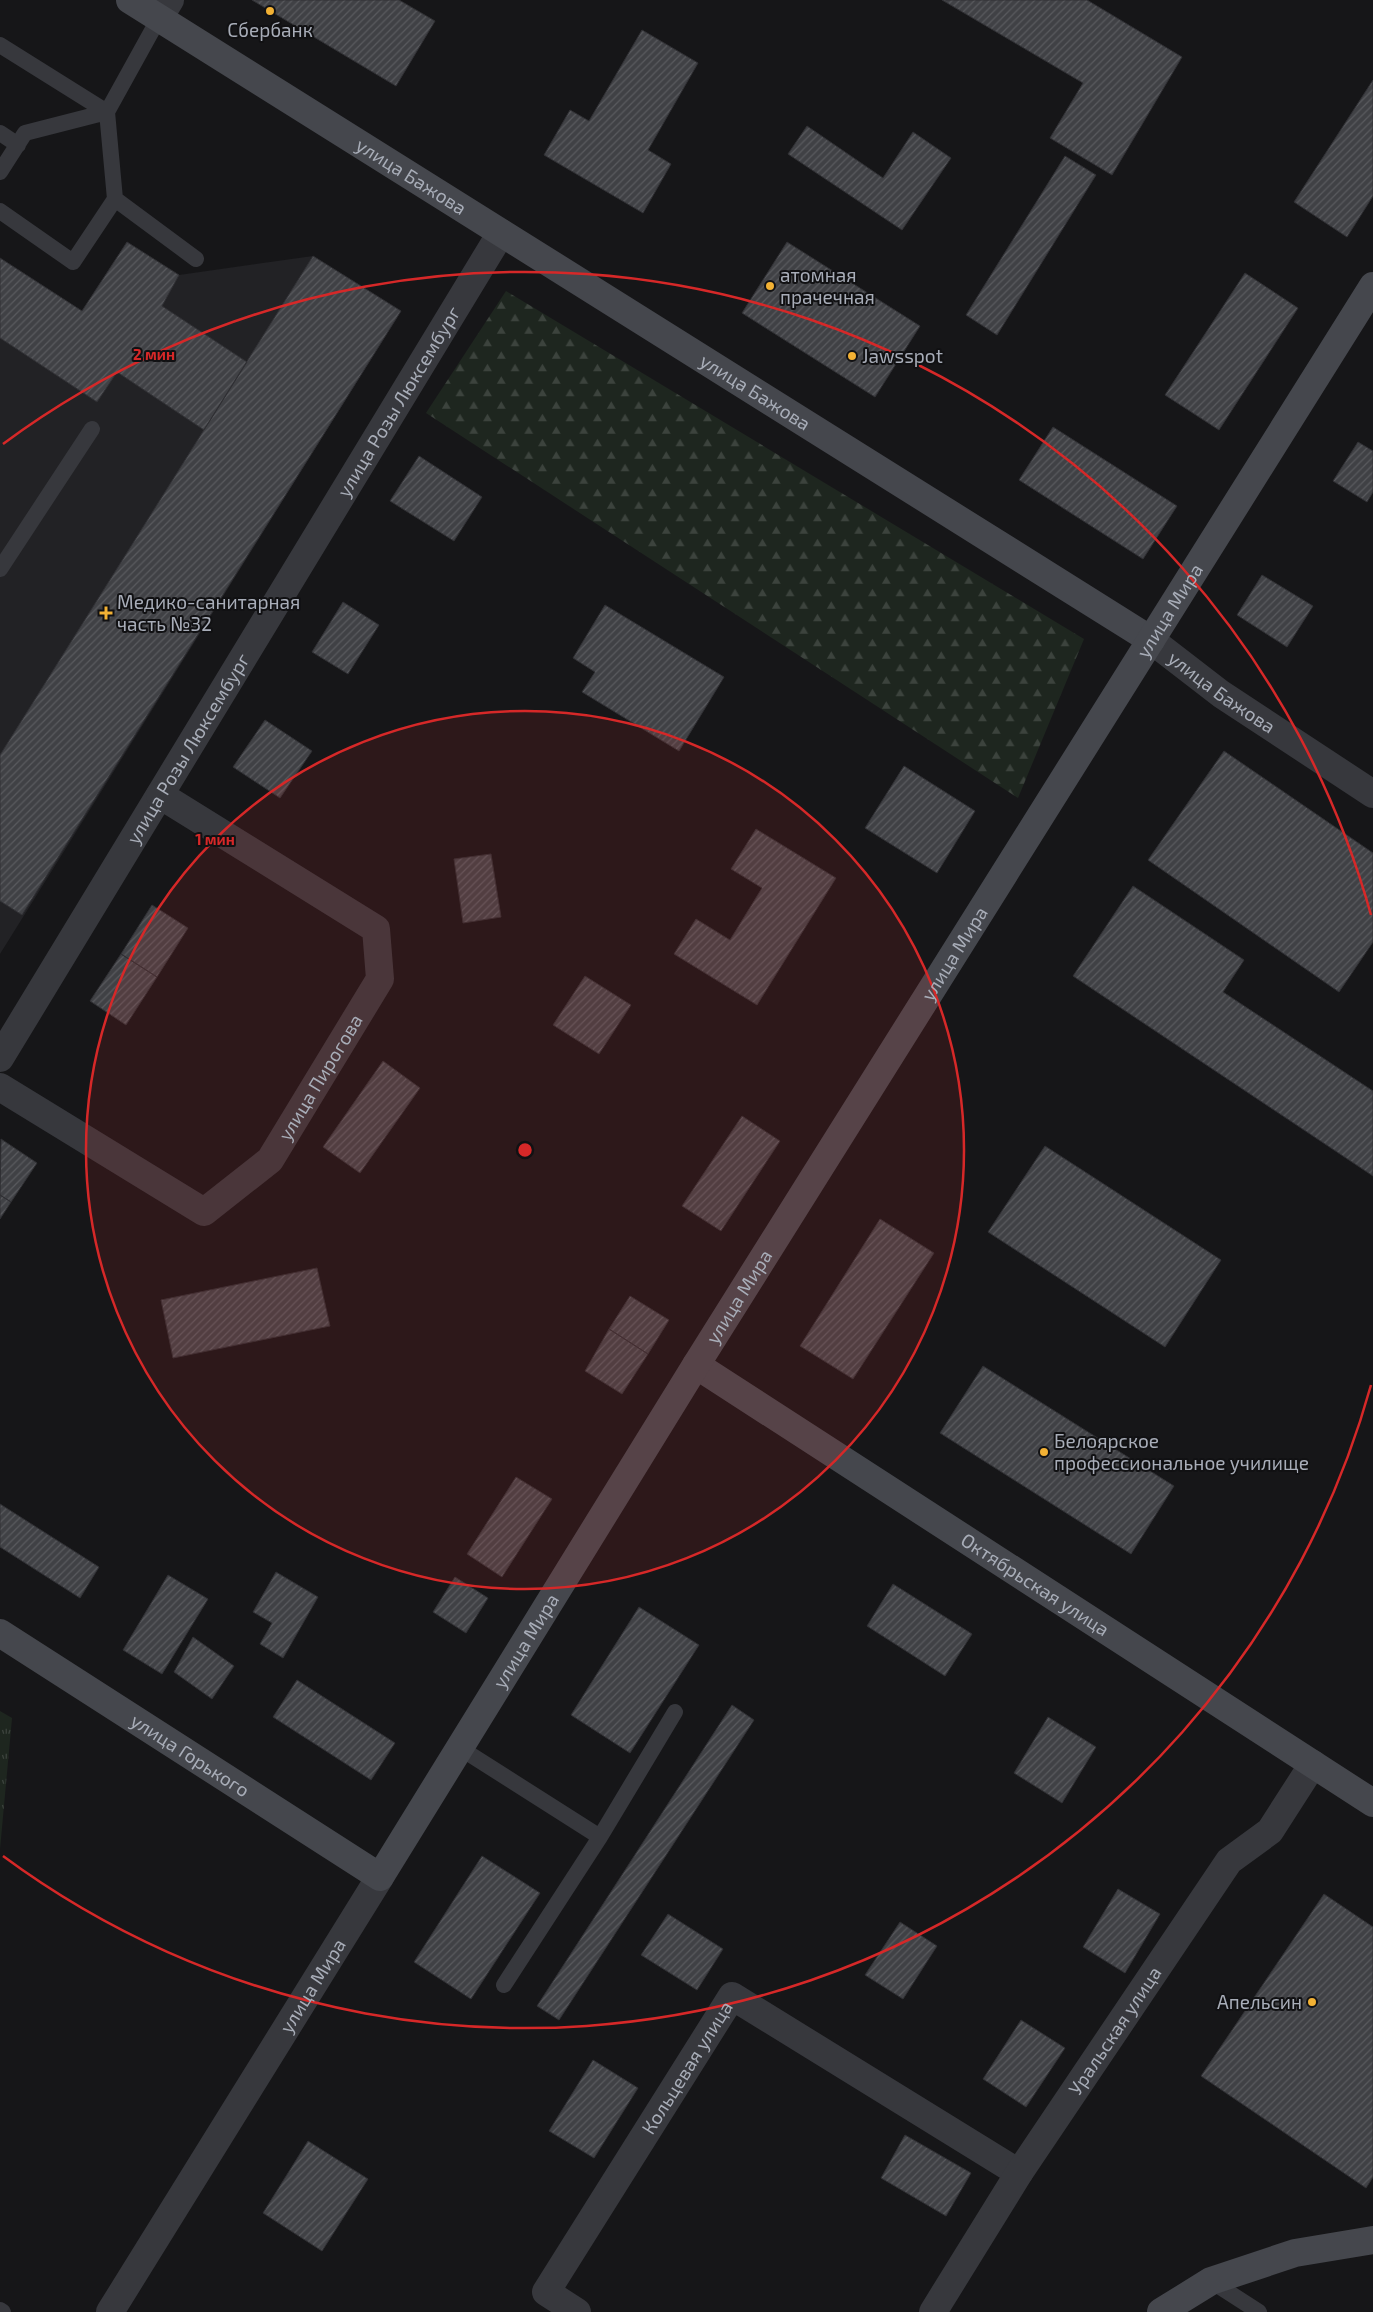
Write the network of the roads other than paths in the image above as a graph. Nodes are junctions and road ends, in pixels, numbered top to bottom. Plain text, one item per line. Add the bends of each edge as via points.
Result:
1 (130, 0) edge
2 (164, 9) edge
3 (0, 45) edge
4 (107, 112) junction
5 (0, 134) edge
6 (18, 145) junction
7 (0, 172) edge
8 (115, 199) junction
9 (0, 211) edge
10 (501, 233) junction
11 (196, 258) dead end
12 (1373, 286) edge
13 (92, 429) dead end
14 (0, 569) edge
15 (1151, 640) junction
16 (1373, 794) edge
17 (160, 795) junction
18 (0, 1058) edge
19 (0, 1087) edge
20 (696, 1365) junction
21 (0, 1633) edge
22 (675, 1712) dead end
23 (460, 1748) junction
24 (1313, 1764) junction
25 (1373, 1803) edge
26 (600, 1837) junction
27 (380, 1877) junction
28 (504, 1985) dead end
29 (1020, 2173) junction
30 (1373, 2240) edge
31 (1211, 2281) junction
32 (0, 2310) edge
33 (3, 2312) edge
34 (110, 2312) edge
35 (577, 2312) edge
36 (934, 2312) edge
37 (1161, 2312) edge
38 (1260, 2312) edge

1 - 2 street, улица Бажова
2 - 4 lane
2 - 10 street, улица Бажова
3 - 4 lane
4 - 6 lane via 25,133
4 - 8 lane
5 - 6 lane
6 - 7 lane
8 - 9 lane via 73,262
8 - 11 lane
10 - 15 street, улица Бажова
10 - 17 street, улица Розы Люксембург
12 - 15 street, улица Мира
13 - 14 lane
15 - 16 street, улица Бажова via 1221,694
15 - 20 street, улица Мира
17 - 18 street, улица Розы Люксембург
17 - 19 street, улица Пирогова via 376,929 380,980 270,1160 204,1212
20 - 23 street, улица Мира
20 - 24 street, Октябрьская улица
21 - 27 street, улица Горького
22 - 26 lane
23 - 26 lane
23 - 27 street, улица Мира
24 - 25 street, Октябрьская улица
24 - 29 street, Уральская улица via 1270,1831 1229,1861
26 - 28 lane
27 - 34 street, улица Мира
29 - 35 street, Кольцевая улица via 732,1996 546,2292
29 - 36 street, Уральская улица
30 - 31 street via 1295,2253
31 - 37 street
31 - 38 lane
32 - 33 lane

